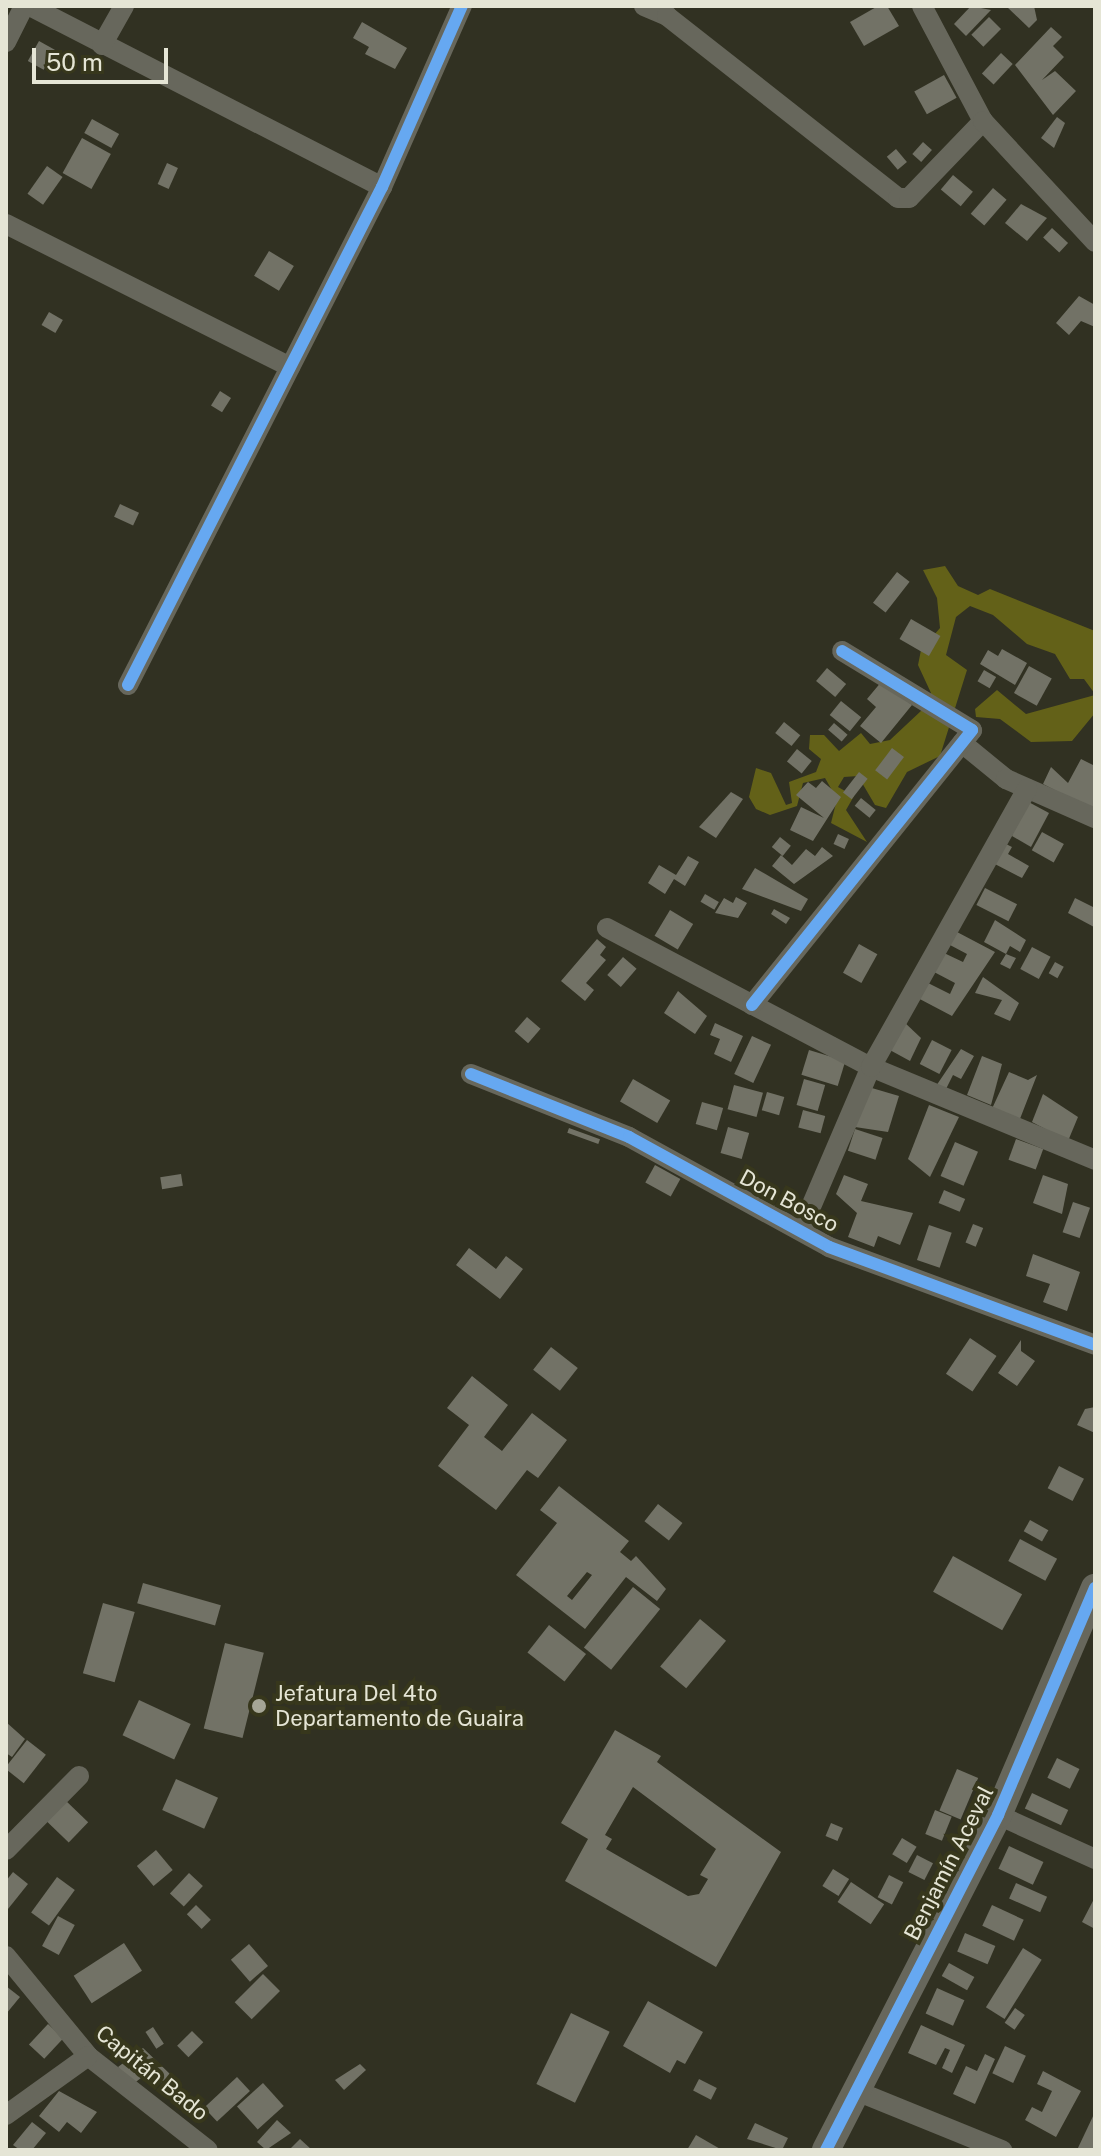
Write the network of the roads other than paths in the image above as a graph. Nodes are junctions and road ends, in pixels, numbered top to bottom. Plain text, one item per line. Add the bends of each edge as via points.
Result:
1 (24, 6) edge
2 (30, 6) edge
3 (124, 6) edge
4 (462, 6) edge
5 (644, 6) edge
6 (922, 6) edge
7 (6, 42) edge
8 (102, 45) junction
9 (983, 121) junction
10 (382, 187) junction
11 (6, 224) edge
12 (1095, 242) edge
13 (290, 367) junction
14 (842, 651) dead end
15 (128, 685) dead end
16 (962, 743) junction
17 (1027, 789) junction
18 (1095, 818) edge
19 (607, 928) dead end
20 (752, 1005) junction
21 (871, 1067) junction
22 (471, 1074) dead end
23 (1095, 1160) edge
24 (801, 1230) junction
25 (1095, 1345) edge
26 (1095, 1588) edge
27 (79, 1776) dead end
28 (998, 1815) junction
29 (6, 1850) edge
30 (1095, 1859) edge
31 (6, 1956) edge
32 (88, 2056) junction
33 (854, 2090) junction
34 (6, 2115) edge
35 (208, 2150) edge
36 (826, 2150) edge
37 (1002, 2150) edge

1 - 7 street
2 - 8 street
3 - 8 street
4 - 10 street
5 - 9 street via 667,16 898,198 909,198
6 - 9 street
8 - 10 street
9 - 12 street
10 - 13 street
11 - 13 street
13 - 15 street
14 - 16 street via 972,730
16 - 17 street
16 - 20 street
17 - 18 street
17 - 21 street
19 - 20 street
20 - 21 street
21 - 23 street
21 - 24 street
22 - 24 street, Don Bosco via 629,1137
24 - 25 street, Don Bosco
26 - 28 street, Benjamín Aceval
27 - 29 street
28 - 30 street
28 - 33 street, Benjamín Aceval
31 - 32 street, Capitán Bado
32 - 34 street
32 - 35 street, Capitán Bado
33 - 36 street, Benjamín Aceval
33 - 37 street

